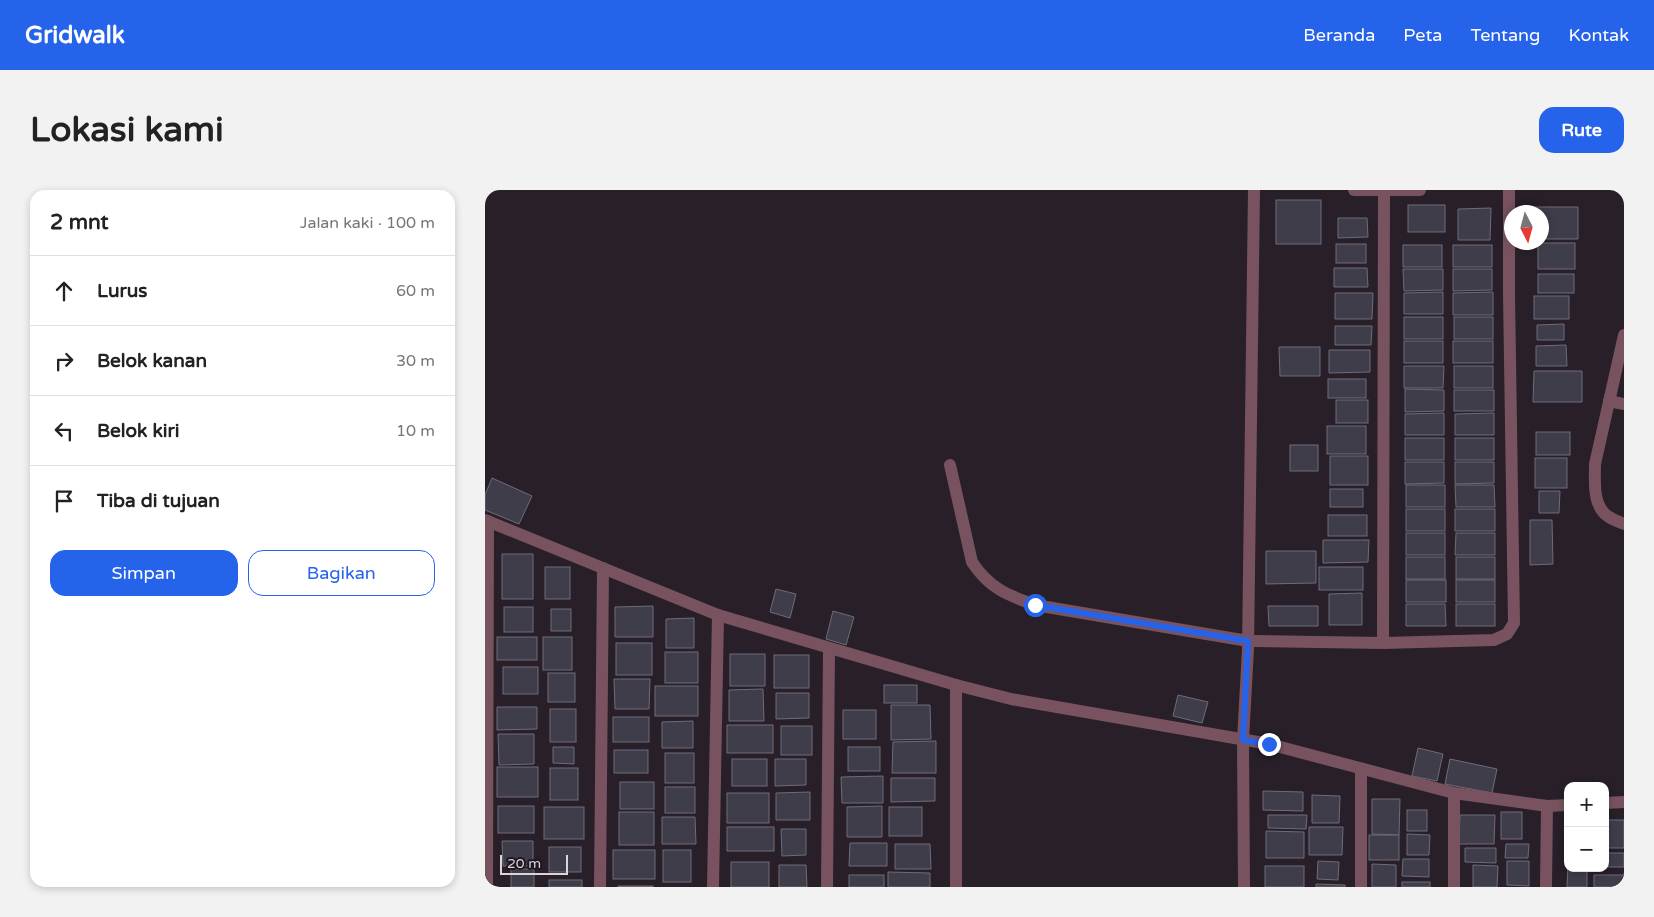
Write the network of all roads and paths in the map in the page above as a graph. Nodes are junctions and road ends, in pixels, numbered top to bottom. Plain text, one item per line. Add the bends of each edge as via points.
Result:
1 (1253, 190) edge
2 (1354, 190) edge
3 (1384, 190) edge
4 (1420, 190) edge
5 (1509, 190) edge
6 (1624, 335) edge
7 (1609, 401) junction
8 (1624, 404) edge
9 (951, 465) dead end
10 (487, 521) edge
11 (1624, 524) edge
12 (603, 568) junction
13 (718, 615) junction
14 (1383, 643) junction
15 (1248, 645) junction
16 (829, 648) junction
17 (956, 685) junction
18 (1244, 736) junction
19 (1361, 770) junction
20 (1454, 794) junction
21 (1624, 802) edge
22 (1609, 803) edge
23 (1564, 805) edge
24 (1547, 806) junction
25 (487, 887) edge
26 (600, 887) edge
27 (713, 887) edge
28 (827, 887) edge
29 (957, 887) edge
30 (1244, 887) edge
31 (1361, 887) edge
32 (1454, 887) edge
33 (1546, 887) edge

1 - 15 street
2 - 3 street
3 - 4 street
3 - 14 street
5 - 14 street via 1514,623 1507,634 1494,640
6 - 7 street
7 - 8 street
7 - 11 street via 1595,464 1595,485 1599,506 1607,517
9 - 15 street via 972,562 994,587 1035,605
10 - 12 street
10 - 25 street
12 - 13 street
12 - 26 street
13 - 16 street
13 - 27 street
14 - 15 street
15 - 18 street
16 - 17 street
16 - 28 street
17 - 18 street via 1011,699
17 - 29 street
18 - 19 street
18 - 30 street
19 - 20 street
19 - 31 street
20 - 24 street
20 - 32 street
21 - 22 street
23 - 24 street
24 - 33 street

